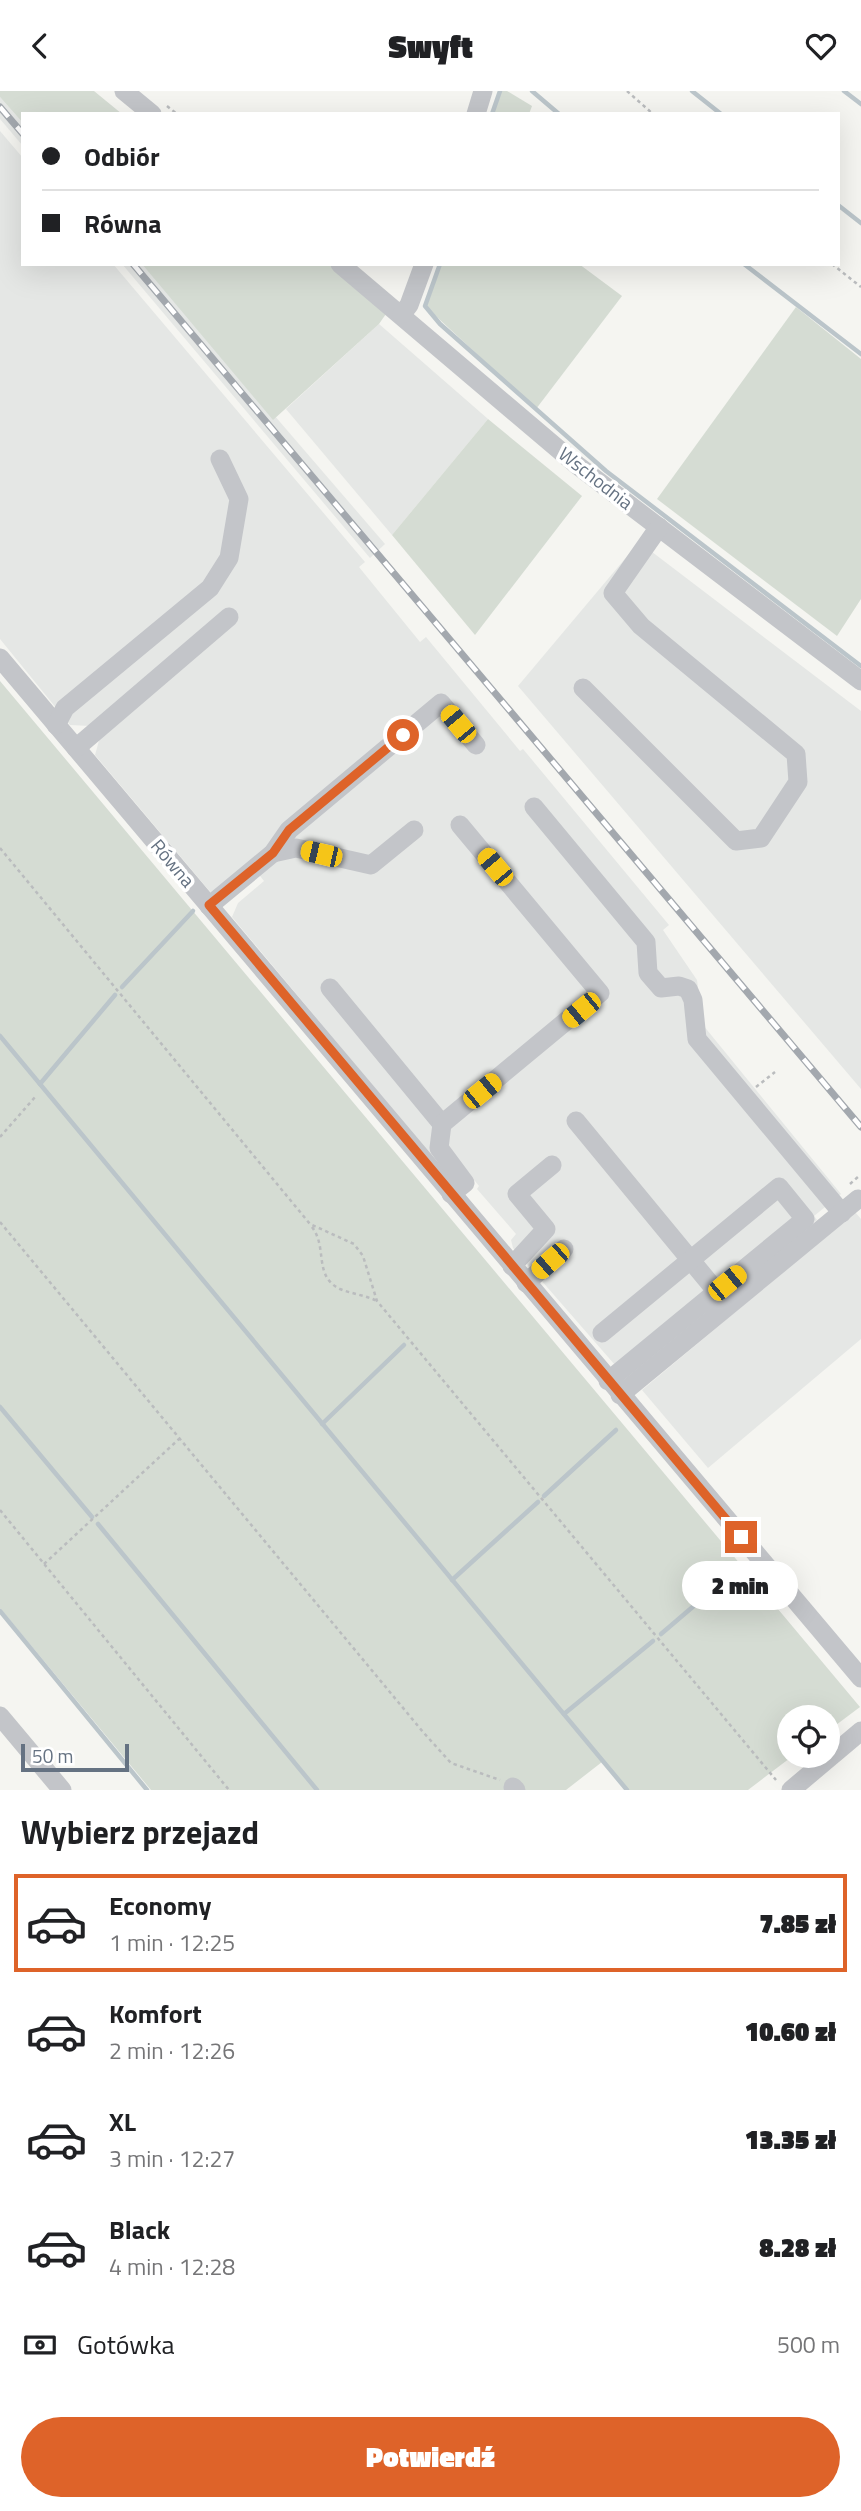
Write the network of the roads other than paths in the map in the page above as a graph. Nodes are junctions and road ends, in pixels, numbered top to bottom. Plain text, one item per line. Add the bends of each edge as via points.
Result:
1 (124, 91) edge
2 (483, 91) edge
3 (150, 112) edge
4 (477, 112) edge
5 (343, 266) edge
6 (424, 266) edge
7 (402, 313) junction
8 (220, 459) dead end
9 (659, 527) junction
10 (229, 617) dead end
11 (0, 658) edge
12 (861, 681) edge
13 (583, 688) dead end
14 (56, 725) junction
15 (476, 745) dead end
16 (76, 748) junction
17 (534, 807) dead end
18 (460, 825) dead end
19 (414, 830) dead end
20 (273, 853) junction
21 (209, 905) junction
22 (330, 988) dead end
23 (576, 1121) dead end
24 (442, 1124) junction
25 (552, 1165) dead end
26 (451, 1194) junction
27 (858, 1199) dead end
28 (842, 1213) junction
29 (564, 1249) dead end
30 (691, 1260) junction
31 (512, 1266) junction
32 (526, 1283) junction
33 (716, 1292) junction
34 (602, 1333) dead end
35 (614, 1388) junction
36 (861, 1678) edge
37 (0, 1716) edge
38 (861, 1731) edge
39 (62, 1790) edge
40 (791, 1790) edge

1 - 3 street
2 - 4 street
5 - 7 street, Wschodnia
6 - 7 street
7 - 9 street, Wschodnia via 577,465
8 - 14 street via 239,499 229,558 210,589 65,708
9 - 12 street, Wschodnia
9 - 13 street via 613,593 641,626 796,754 798,782 761,838 736,841
10 - 16 street
11 - 14 street, Równa
14 - 16 street, Równa
15 - 20 street via 441,703 289,830
16 - 21 street, Równa
17 - 28 street via 646,942 648,973 661,988 688,989 697,1039
18 - 24 street via 600,993
19 - 20 street via 371,865 296,848
20 - 21 street
21 - 26 street, Równa
22 - 24 street
23 - 30 street
24 - 26 street via 439,1148 465,1183
25 - 31 street via 517,1194 546,1229
26 - 31 street, Równa
27 - 28 street
28 - 35 street
29 - 32 street
30 - 33 street
30 - 33 street via 779,1187 805,1219
30 - 34 street
31 - 32 street, Równa
32 - 35 street, Równa
33 - 35 street
35 - 36 street, Równa
37 - 39 street
38 - 40 street

